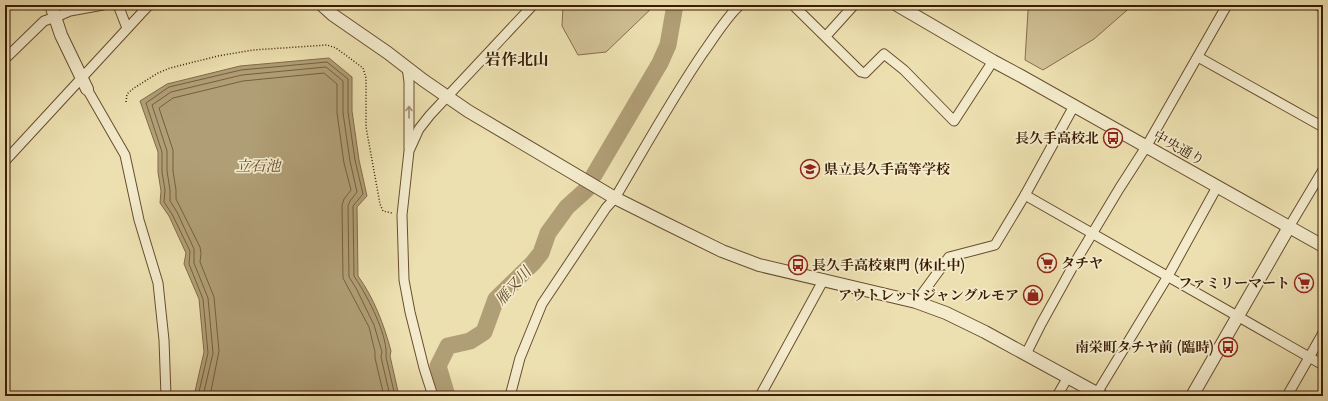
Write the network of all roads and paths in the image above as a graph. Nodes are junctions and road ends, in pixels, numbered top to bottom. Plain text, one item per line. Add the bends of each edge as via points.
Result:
1 (51, 5) edge
2 (103, 5) edge
3 (118, 5) edge
4 (149, 5) edge
5 (322, 5) edge
6 (533, 5) edge
7 (740, 5) edge
8 (793, 5) edge
9 (854, 5) edge
10 (897, 5) edge
11 (1226, 5) edge
12 (1318, 5) edge
13 (1323, 8) edge
14 (54, 18) junction
15 (127, 28) junction
16 (826, 36) junction
17 (1198, 56) junction
18 (5, 57) edge
19 (993, 61) junction
20 (407, 67) junction
21 (81, 77) junction
22 (87, 89) joint
23 (447, 96) junction
24 (126, 102) dead end
25 (1074, 106) junction
26 (1323, 127) edge
27 (1146, 147) junction
28 (409, 151) junction
29 (5, 161) edge
30 (1323, 170) edge
31 (1217, 186) junction
32 (1025, 195) junction
33 (616, 198) junction
34 (402, 215) junction
35 (1289, 227) junction
36 (1093, 233) junction
37 (1323, 246) edge
38 (1168, 276) junction
39 (824, 279) junction
40 (916, 302) junction
41 (1237, 316) junction
42 (1323, 333) edge
43 (1026, 354) junction
44 (1309, 356) junction
45 (1323, 365) edge
46 (1068, 377) junction
47 (1099, 395) edge
48 (166, 396) edge
49 (433, 396) edge
50 (510, 396) edge
51 (760, 396) edge
52 (1057, 396) edge
53 (1192, 396) edge
54 (1287, 396) edge

1 - 14 street
2 - 14 street via 70,11
3 - 15 street
4 - 15 street
5 - 20 street
6 - 23 street
7 - 33 street via 688,74
8 - 16 street
9 - 16 street
10 - 19 street, 中央通り
11 - 17 street
12 - 13 street
14 - 18 street via 44,21
14 - 21 street
15 - 21 street
16 - 19 street via 861,72 865,73 884,54 904,70 954,121
17 - 26 street
17 - 27 street
19 - 25 street, 中央通り
20 - 23 street
28 -> 20 street
21 - 22 street
21 - 29 street
22 - 48 street via 124,155 139,220 158,283
23 - 28 street via 419,130
23 - 33 street via 519,142
24 - 34 path via 127,94 134,88 158,72 170,68 253,50 327,45 336,48 363,68 366,78 366,127 380,204 383,211
25 - 27 street, 中央通り
25 - 32 street
27 - 31 street, 中央通り
27 - 36 street
28 - 34 street
30 - 35 street
31 - 35 street, 中央通り
31 - 38 street
32 - 36 street
32 - 40 street via 995,245 949,257
33 - 39 street via 722,251 759,265
33 - 50 street via 606,208 542,304 520,358
34 - 49 street via 404,280
35 - 37 street, 中央通り
35 - 41 street
36 - 38 street
36 - 43 street
38 - 41 street
38 - 47 street
39 - 40 street
39 - 51 street
40 - 43 street via 946,313
41 - 44 street
41 - 53 street
42 - 44 street
43 - 46 street
44 - 45 street
44 - 54 street
46 - 47 street
46 - 52 street

